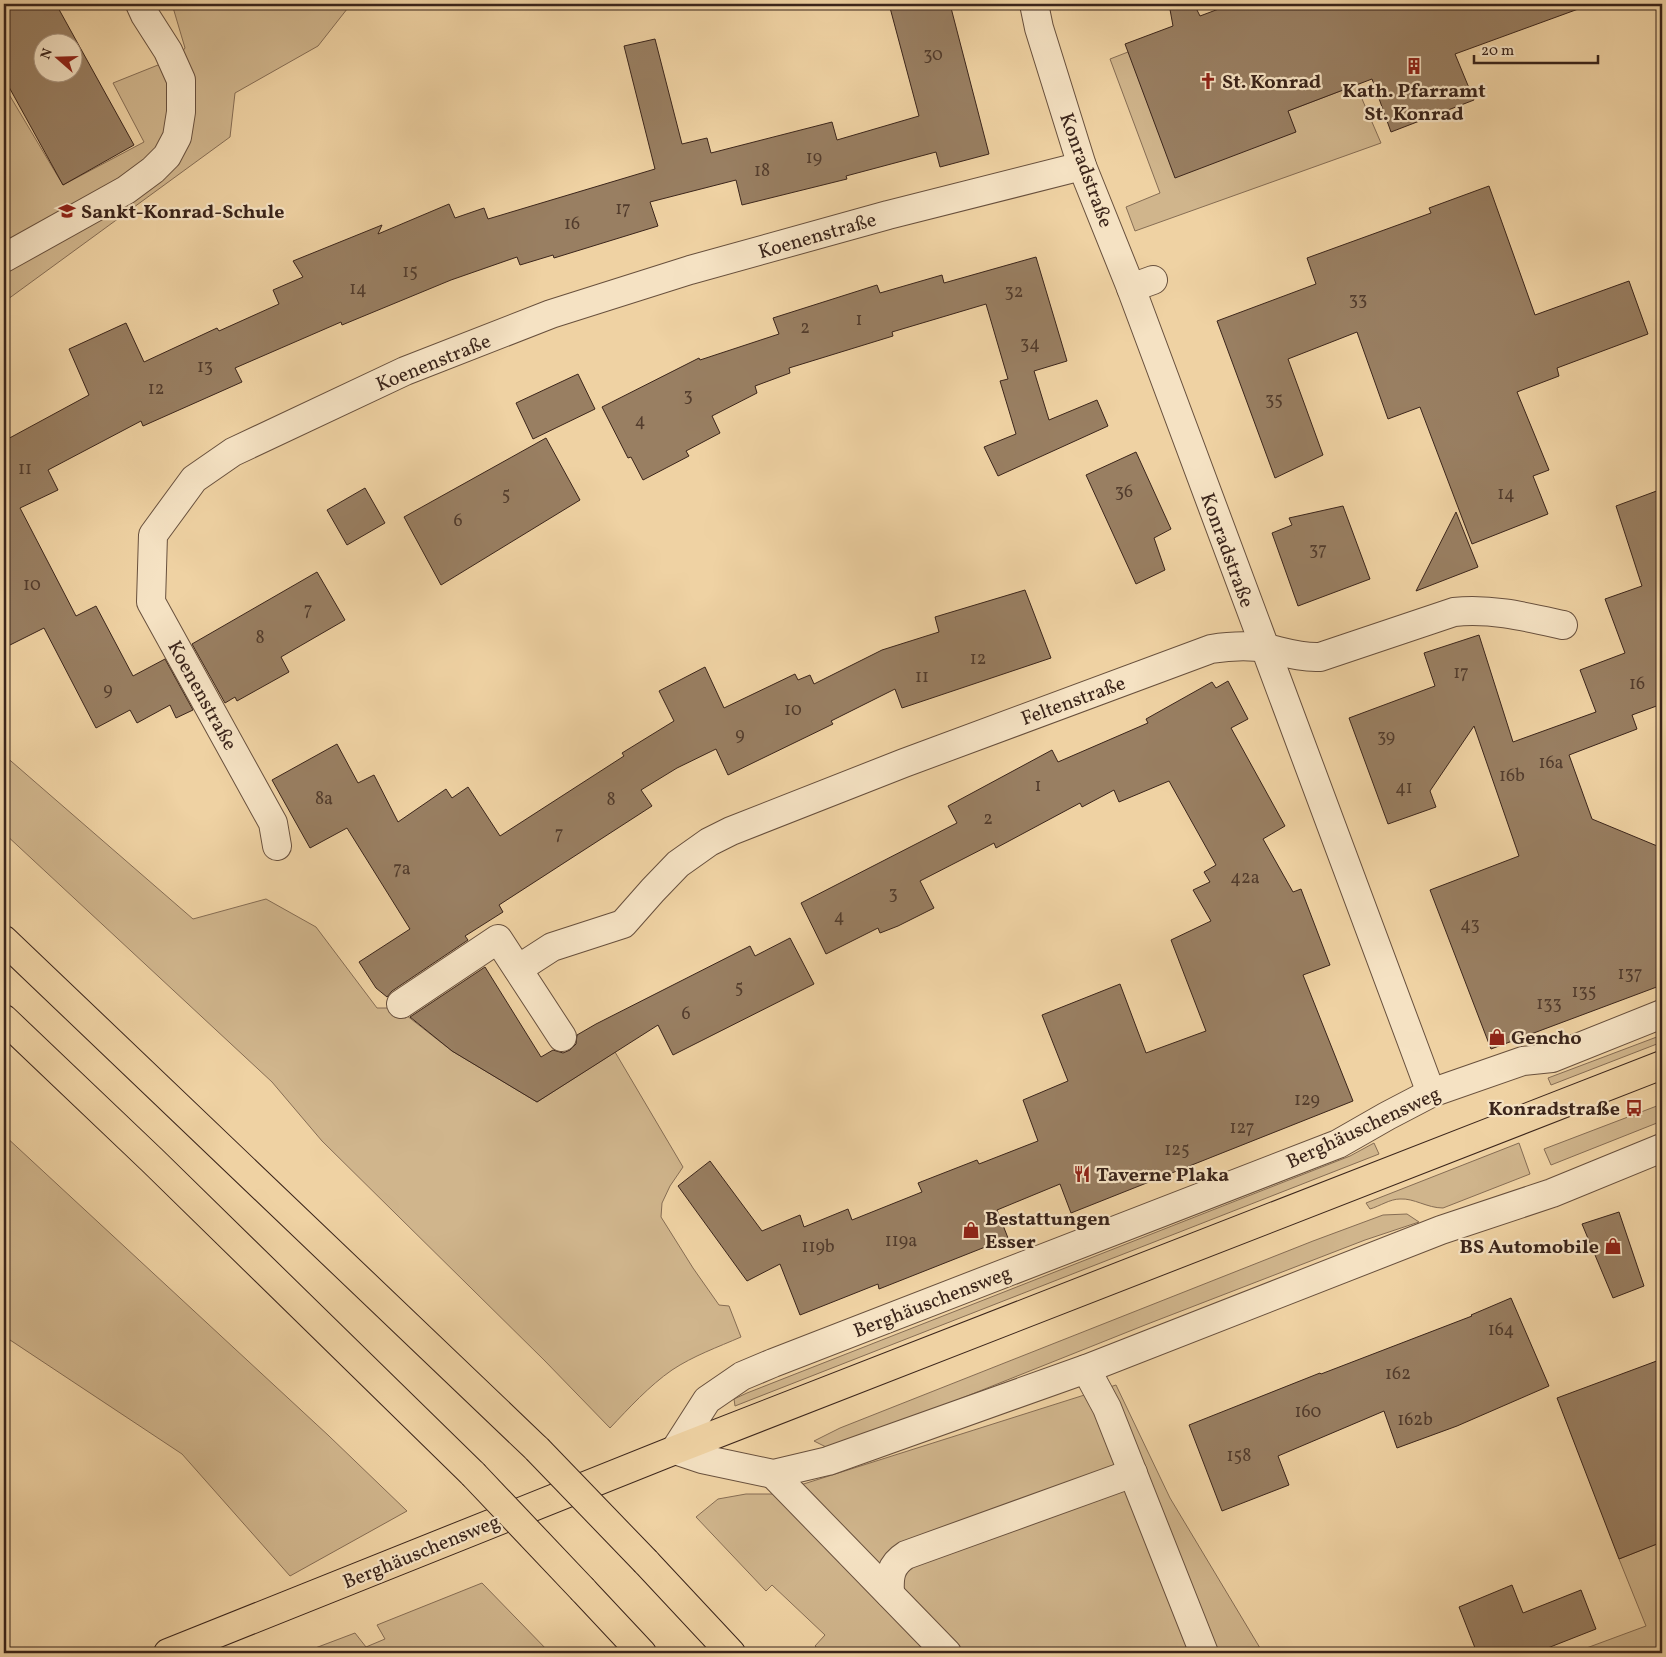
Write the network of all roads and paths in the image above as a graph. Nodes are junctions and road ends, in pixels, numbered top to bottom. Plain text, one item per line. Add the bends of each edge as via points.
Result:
1 (140, 4) edge
2 (1034, 4) edge
3 (1082, 166) junction
4 (4, 258) edge
5 (1563, 625) dead end
6 (1265, 648) junction
7 (277, 846) dead end
8 (4, 940) edge
9 (518, 970) junction
10 (401, 1004) dead end
11 (1662, 1014) edge
12 (4, 1019) edge
13 (562, 1037) dead end
14 (1662, 1065) edge
15 (1431, 1093) junction
16 (1662, 1148) edge
17 (1086, 1369) junction
18 (675, 1450) junction
19 (1133, 1473) junction
20 (773, 1474) junction
21 (890, 1594) junction
22 (168, 1653) edge
23 (642, 1653) edge
24 (731, 1653) edge
25 (947, 1653) edge
26 (1204, 1653) edge

1 - 4 street via 181,80 177,137 167,156 126,190
2 - 3 street, Konradstraße
3 - 6 street, Konradstraße via 1142,284
3 - 7 street, Koenenstraße via 690,270 551,314 405,371 234,452 194,479 153,535 151,602 273,822
5 - 6 street, Feltenstraße via 1513,614 1468,610 1320,658 1306,658
6 - 9 street, Feltenstraße via 1237,645 1211,649 904,762 731,831 678,864 624,924 552,947
6 - 15 street, Konradstraße
8 - 24 main road, bridge via 537,1449
9 - 10 street via 498,939
9 - 13 street
11 - 15 street, Berghäuschensweg via 1552,1058 1523,1062
12 - 23 main road, bridge via 473,1474
14 - 18 main road, Berghäuschensweg
15 - 18 street, Berghäuschensweg via 1338,1144 742,1376 707,1400
16 - 17 street via 1552,1193 1442,1230
17 - 19 street via 1107,1408
17 - 20 street via 828,1461
18 - 20 street
18 - 22 main road, Berghäuschensweg
19 - 21 street via 906,1555 891,1572
19 - 26 street
20 - 21 street
21 - 25 street

